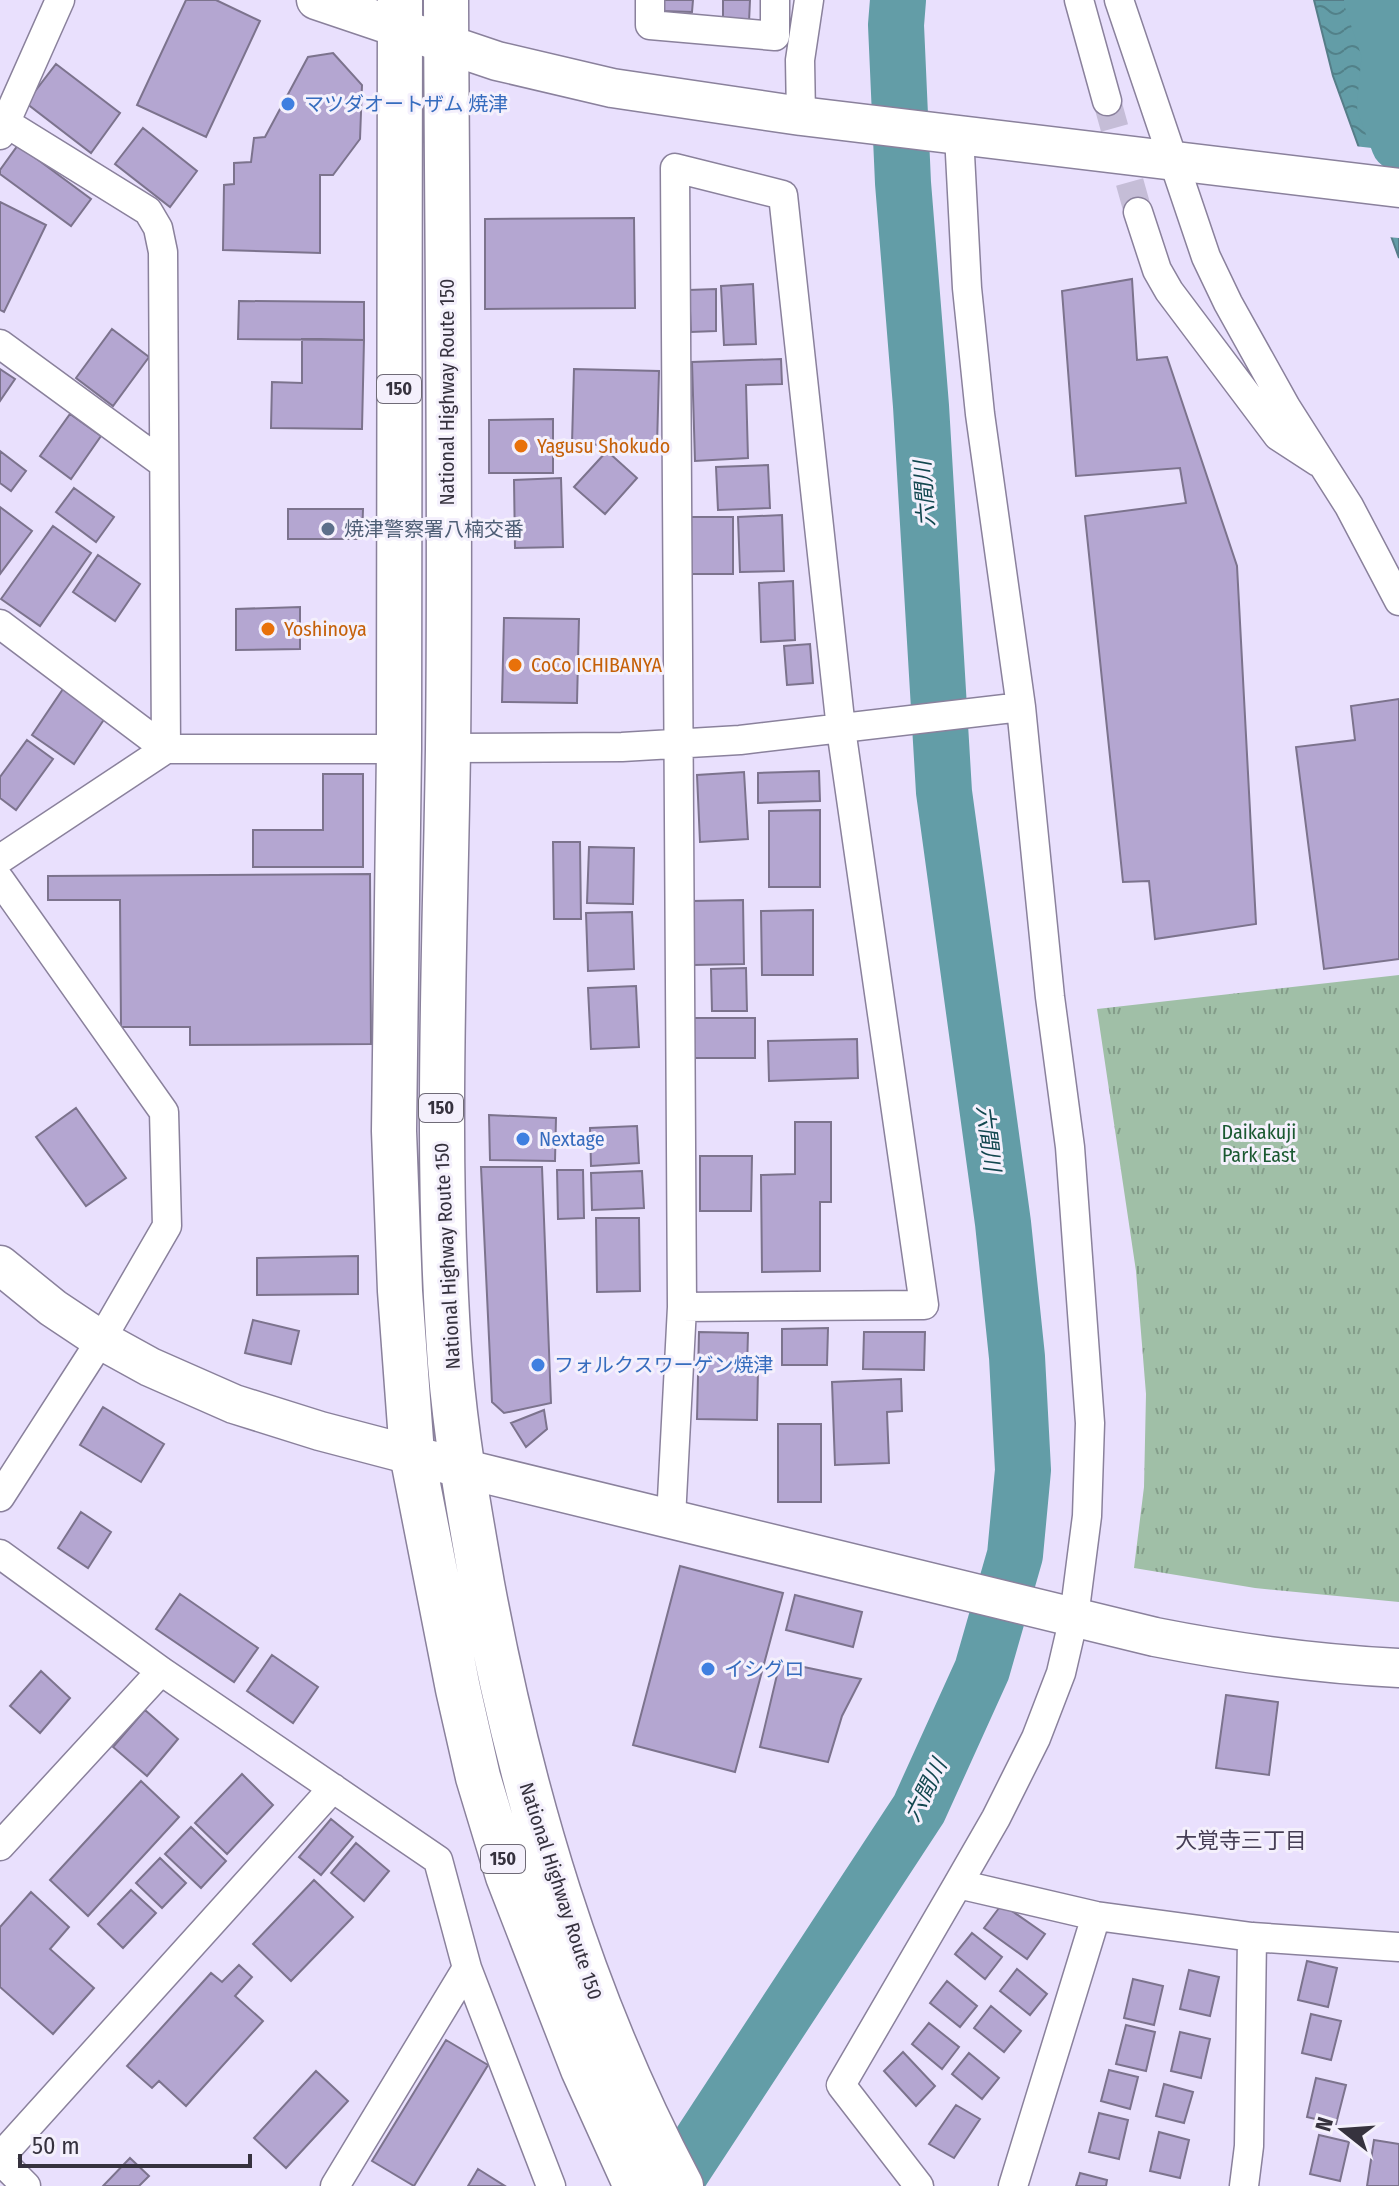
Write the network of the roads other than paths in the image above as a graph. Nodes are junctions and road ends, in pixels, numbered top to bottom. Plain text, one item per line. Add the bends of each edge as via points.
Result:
1 (60, 0) edge
2 (316, 0) edge
3 (446, 0) edge
4 (650, 0) edge
5 (775, 0) edge
6 (809, 0) edge
7 (1079, 0) edge
8 (1119, 0) edge
9 (400, 15) edge
10 (446, 45) junction
11 (1107, 101) tunnel mouth
12 (806, 116) junction
13 (3, 129) edge
14 (952, 134) junction
15 (1180, 162) junction
16 (1399, 188) edge
17 (1138, 212) tunnel mouth
18 (0, 344) edge
19 (164, 464) junction
20 (1322, 465) junction
21 (1399, 601) edge
22 (0, 624) edge
23 (1012, 708) junction
24 (841, 729) junction
25 (680, 744) junction
26 (448, 748) junction
27 (166, 749) junction
28 (399, 749) junction
29 (0, 859) edge
30 (0, 880) edge
31 (0, 1265) edge
32 (682, 1307) junction
33 (101, 1340) junction
34 (412, 1454) junction
35 (461, 1468) junction
36 (0, 1497) edge
37 (671, 1518) junction
38 (0, 1554) edge
39 (1065, 1616) junction
40 (1399, 1668) edge
41 (161, 1671) junction
42 (333, 1788) junction
43 (0, 1846) edge
44 (958, 1884) junction
45 (1096, 1916) junction
46 (1252, 1937) junction
47 (1399, 1947) edge
48 (467, 1968) junction
49 (0, 2158) edge
50 (629, 2171) edge
51 (26, 2186) edge
52 (335, 2186) edge
53 (551, 2186) edge
54 (681, 2186) edge
55 (919, 2186) edge
56 (1013, 2186) edge
57 (1244, 2186) edge

1 - 13 street
2 - 9 street
3 - 10 highway, National Highway Route 150 / 150
4 - 5 street via 650,25 775,36
6 - 12 street via 800,60
7 - 11 street
8 - 15 street
9 - 10 street
9 - 28 highway, National Highway Route 150 / 150
10 - 12 street via 612,88
10 - 26 highway, National Highway Route 150 / 150
12 - 14 street
13 - 19 street via 148,211 158,228 163,252
14 - 15 street
14 - 23 street
15 - 16 street
15 - 20 street via 1206,257
17 - 20 street via 1169,291 1278,436
18 - 19 street
19 - 27 street
20 - 21 street
22 - 27 street
23 - 24 street
23 - 39 street via 1070,1147 1090,1423 1087,1516
24 - 25 street
24 - 25 street via 783,195 675,168
24 - 32 street via 924,1305
25 - 26 street
25 - 32 street
26 - 35 highway, National Highway Route 150 / 150 via 441,1156 450,1362
27 - 28 street
27 - 29 street
28 - 34 highway, National Highway Route 150 / 150 via 394,1131
30 - 33 street via 164,1112 167,1226
31 - 33 street
32 - 37 street
33 - 34 street via 234,1404
33 - 36 street
34 - 35 street
34 - 50 highway, National Highway Route 150 / 150 via 482,1792 508,1876
35 - 37 street
35 - 54 highway, National Highway Route 150 / 150 via 508,1712 544,1847 606,2029
37 - 39 street
38 - 41 street
39 - 40 street via 1241,1654
39 - 44 street via 1061,1673 1036,1738
41 - 42 street
41 - 43 street
42 - 48 street via 438,1860
42 - 49 street
44 - 45 street
44 - 55 street via 841,2085
45 - 46 street
45 - 56 street
46 - 47 street
46 - 57 street
48 - 52 street
48 - 53 street
49 - 51 street

